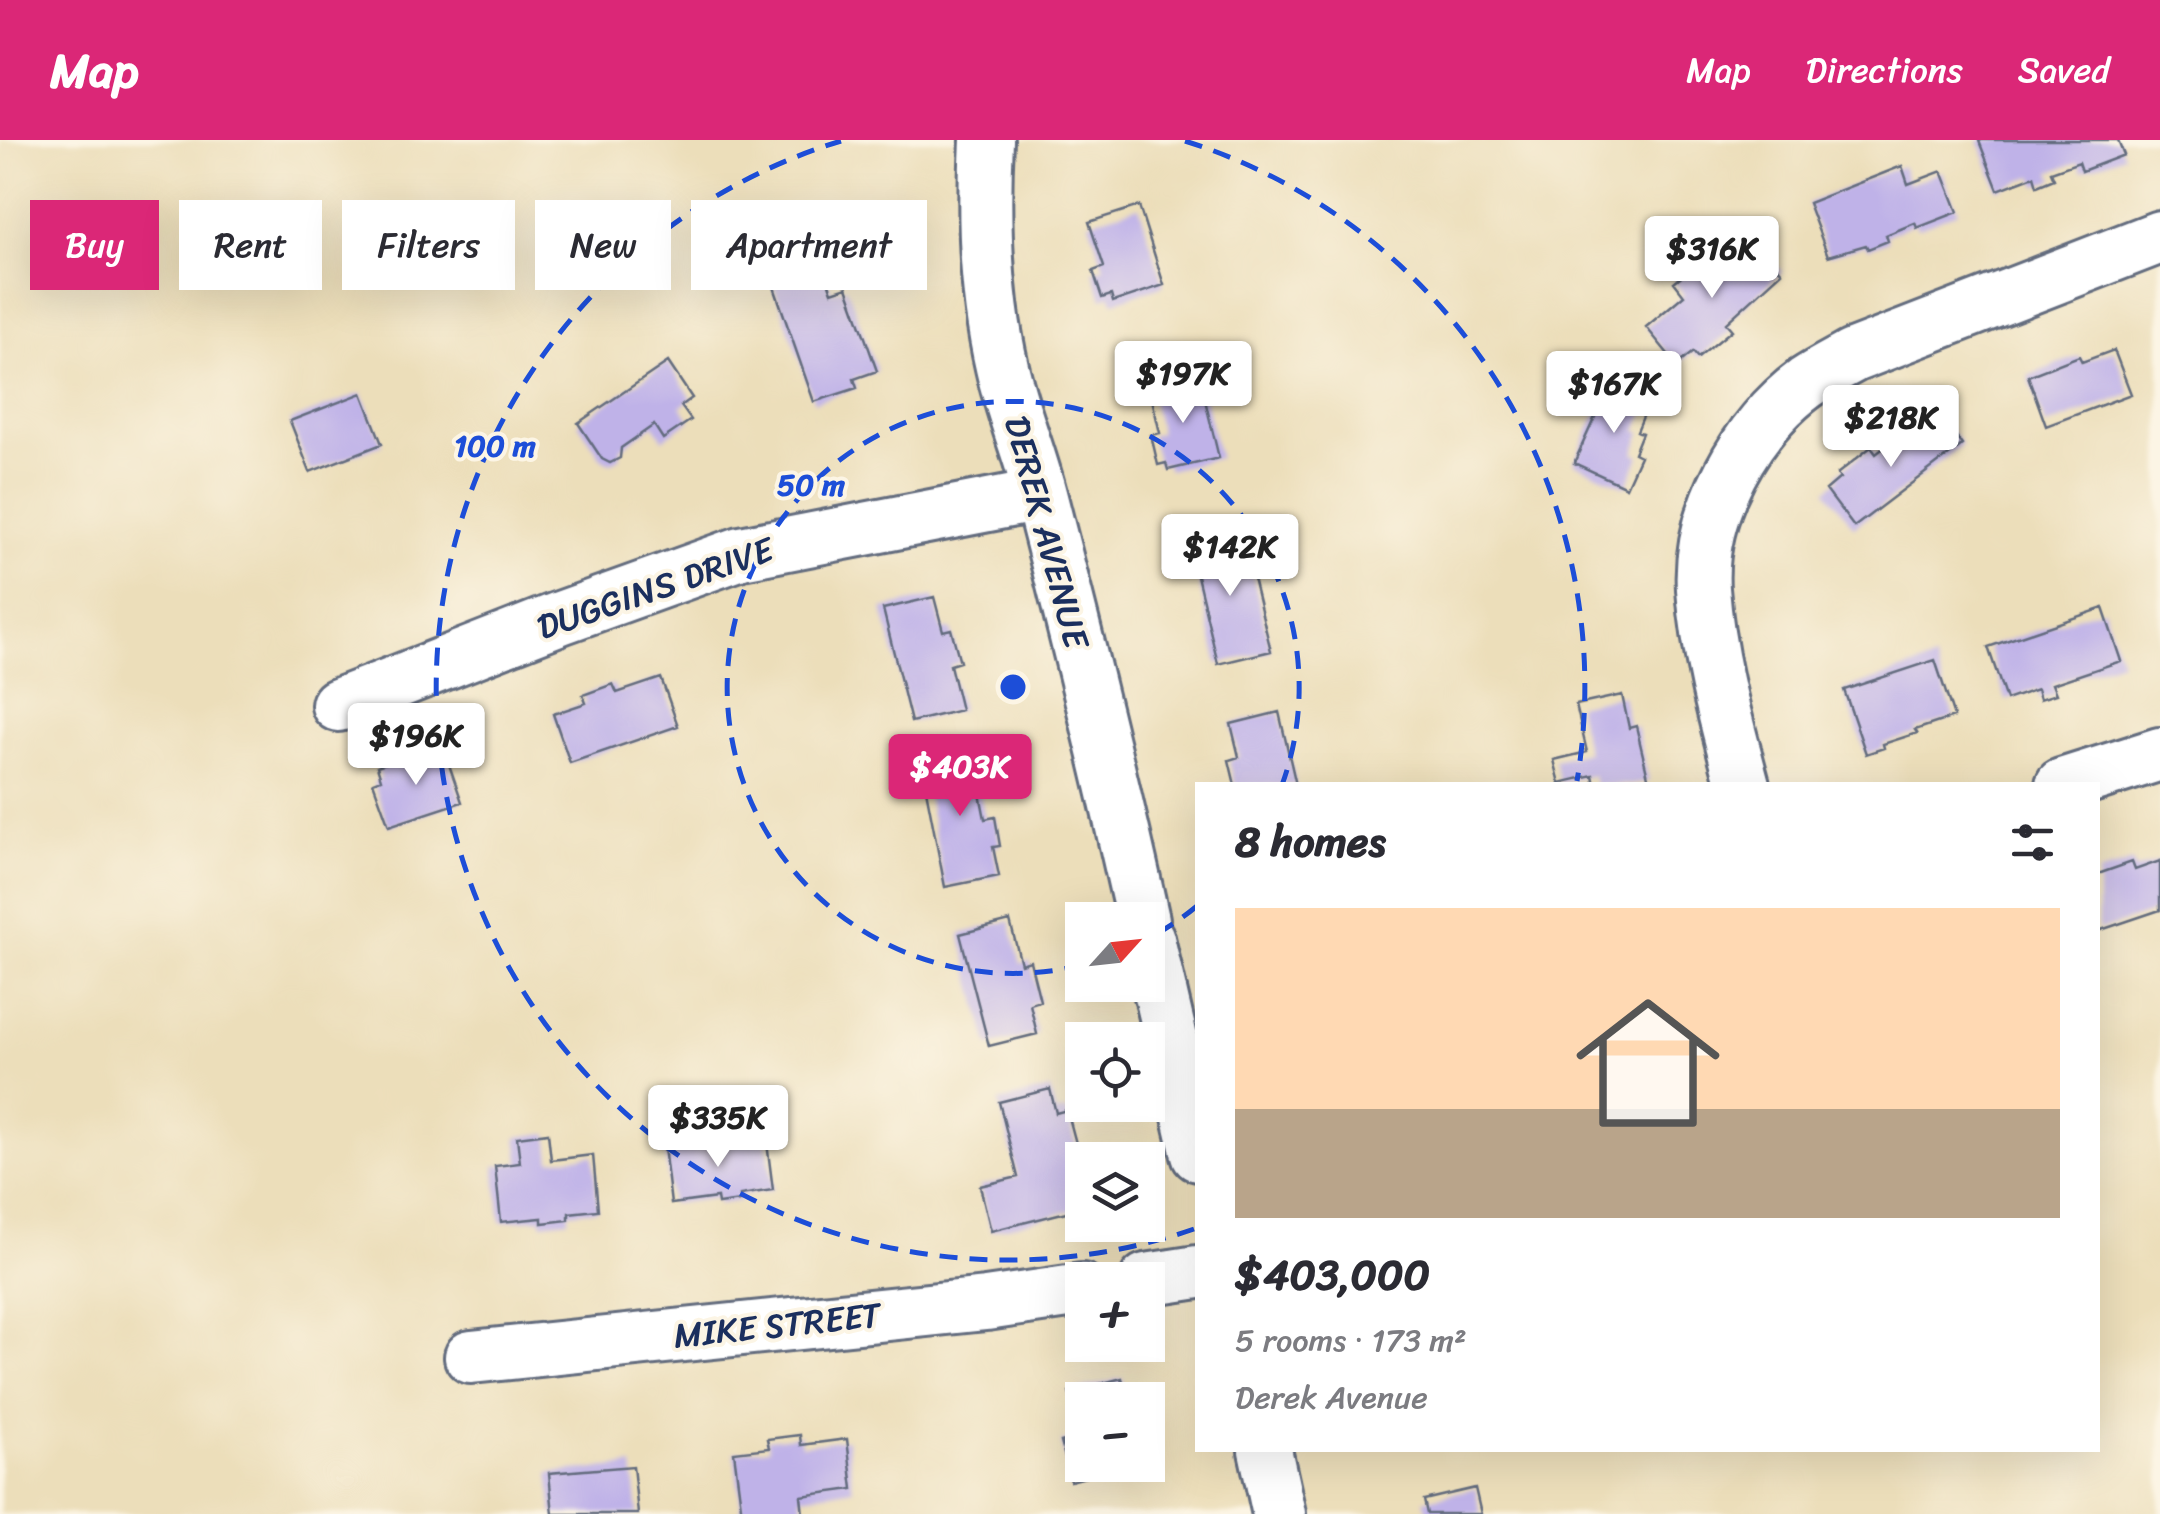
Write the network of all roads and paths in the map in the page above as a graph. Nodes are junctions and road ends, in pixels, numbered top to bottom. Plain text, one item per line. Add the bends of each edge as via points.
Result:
1 (987, 140) edge
2 (2160, 237) edge
3 (1040, 495) junction
4 (338, 705) dead end
5 (2160, 754) edge
6 (1742, 782) edge
7 (2071, 782) edge
8 (1139, 902) edge
9 (1163, 1002) edge
10 (1195, 1142) edge
11 (1195, 1272) edge
12 (1165, 1277) edge
13 (1065, 1292) edge
14 (471, 1357) dead end
15 (1265, 1452) edge
16 (1279, 1514) edge

1 - 3 street, DEREK AVENUE via 991,311
2 - 6 street via 1853,356 1807,383 1765,424 1723,491 1703,587 1716,680
3 - 4 street, DUGGINS DRIVE via 741,553
3 - 8 street, DEREK AVENUE
5 - 7 street
9 - 10 street
11 - 12 street
13 - 14 street, MIKE STREET
15 - 16 street

